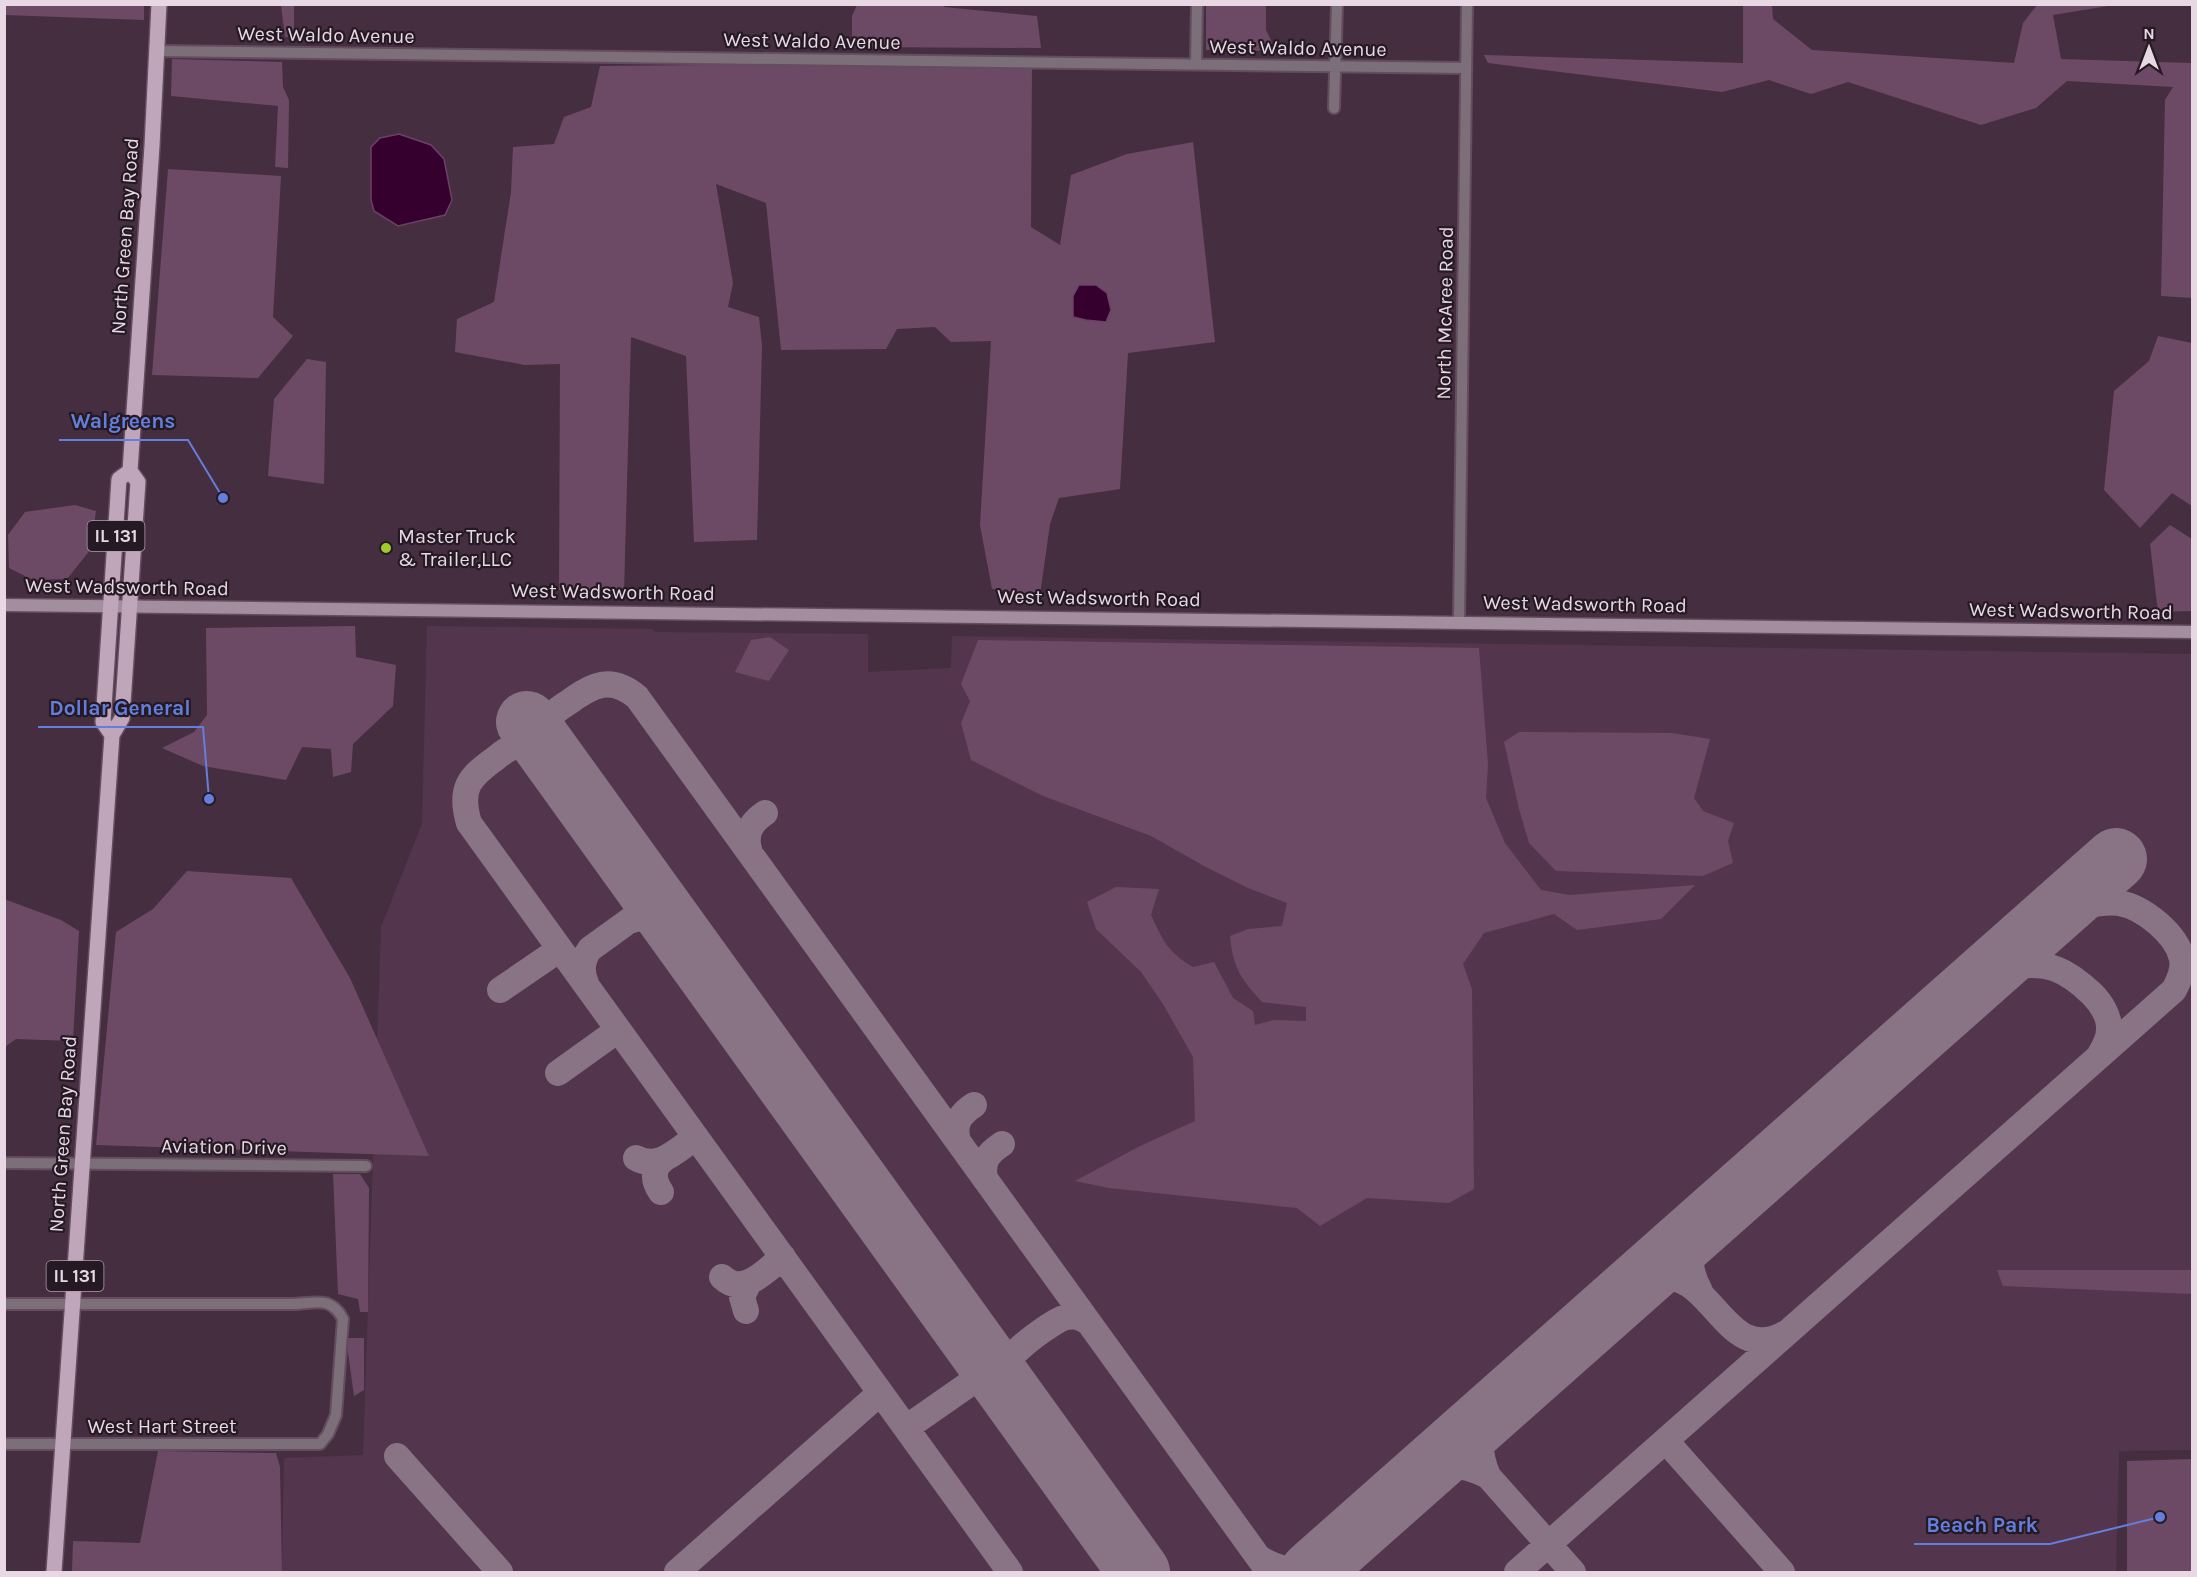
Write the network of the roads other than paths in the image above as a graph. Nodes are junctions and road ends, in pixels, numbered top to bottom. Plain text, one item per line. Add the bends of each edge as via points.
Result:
1 (159, 4) edge
2 (1197, 4) edge
3 (1337, 4) edge
4 (1467, 4) edge
5 (158, 51) junction
6 (1196, 64) junction
7 (1336, 66) junction
8 (1466, 68) junction
9 (1334, 108) dead end
10 (130, 471) junction
11 (4, 605) edge
12 (111, 606) junction
13 (129, 606) junction
14 (1459, 622) junction
15 (2193, 632) edge
16 (112, 735) junction
17 (4, 1163) edge
18 (82, 1163) junction
19 (366, 1166) dead end
20 (4, 1304) edge
21 (73, 1305) junction
22 (4, 1444) edge
23 (63, 1444) junction
24 (54, 1572) edge

1 - 5 main road, North Green Bay Road
2 - 6 street
3 - 7 street
4 - 8 street, North McAree Road
5 - 6 street, West Waldo Avenue
5 - 10 main road, North Green Bay Road
6 - 7 street, West Waldo Avenue
7 - 8 street, West Waldo Avenue
7 - 9 street
8 - 14 street, North McAree Road
10 - 12 main road, North Green Bay Road / IL 131 via 119,478
10 - 13 main road, North Green Bay Road / IL 131 via 138,482
11 - 12 main road, West Wadsworth Road
12 - 13 main road, West Wadsworth Road
12 - 16 main road, North Green Bay Road / IL 131 via 103,722
13 - 14 main road, West Wadsworth Road
13 - 16 main road, North Green Bay Road / IL 131 via 122,718
14 - 15 main road, West Wadsworth Road
16 - 18 main road, North Green Bay Road / IL 131
17 - 18 street, Aviation Drive
18 - 19 street, Aviation Drive
18 - 21 main road, North Green Bay Road / IL 131
20 - 21 street
21 - 23 main road, North Green Bay Road / IL 131
21 - 23 street, West Hart Street via 326,1302 338,1308 344,1319 336,1414 320,1444
22 - 23 street, West Hart Street
23 - 24 main road, North Green Bay Road / IL 131

